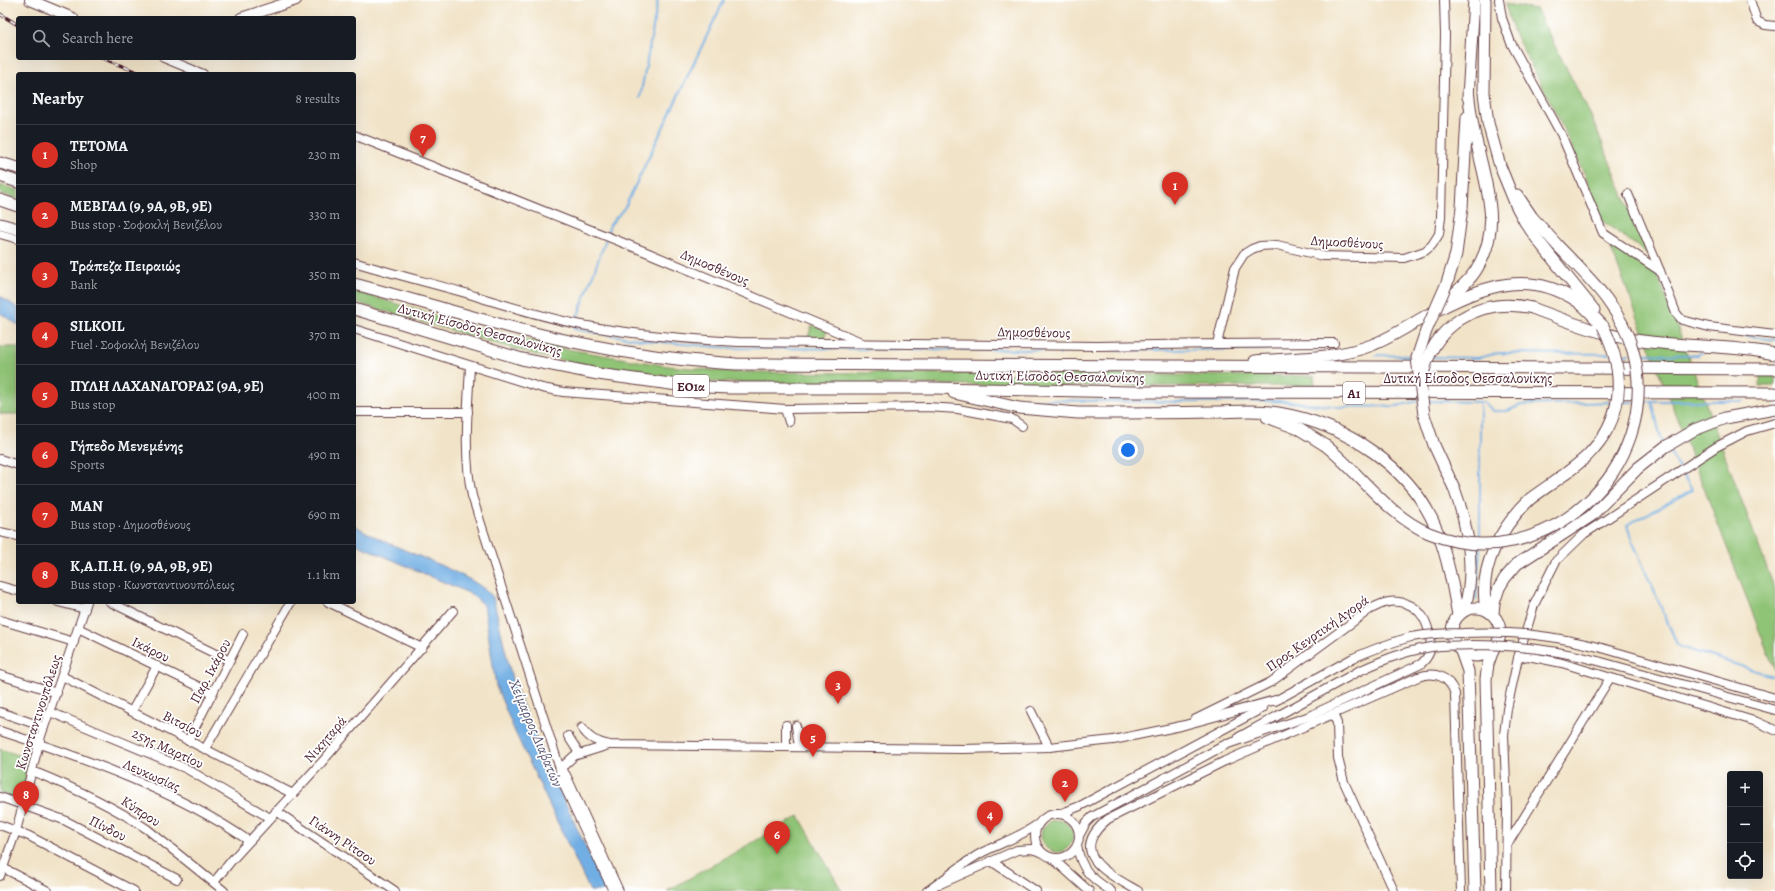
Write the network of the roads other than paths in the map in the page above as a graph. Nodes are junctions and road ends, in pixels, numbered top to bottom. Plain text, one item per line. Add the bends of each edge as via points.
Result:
1 (30, 0) edge
2 (296, 0) edge
3 (1444, 0) edge
4 (1474, 0) edge
5 (1485, 0) edge
6 (1499, 0) edge
7 (1750, 0) edge
8 (67, 16) edge
9 (247, 16) edge
10 (1775, 26) edge
11 (172, 60) edge
12 (199, 72) edge
13 (1468, 90) junction
14 (356, 136) edge
15 (0, 163) edge
16 (16, 167) edge
17 (1503, 174) junction
18 (0, 176) edge
19 (16, 181) edge
20 (1628, 194) dead end
21 (0, 200) edge
22 (16, 205) edge
23 (0, 224) edge
24 (16, 228) edge
25 (0, 234) edge
26 (16, 238) edge
27 (356, 263) edge
28 (1660, 271) junction
29 (356, 279) edge
30 (356, 285) edge
31 (389, 293) junction
32 (356, 310) edge
33 (1437, 310) junction
34 (356, 315) edge
35 (1603, 326) junction
36 (356, 330) edge
37 (420, 330) junction
38 (1775, 335) edge
39 (863, 343) junction
40 (1334, 343) dead end
41 (1217, 344) junction
42 (1775, 354) edge
43 (470, 366) junction
44 (1185, 367) junction
45 (1775, 369) edge
46 (932, 388) junction
47 (1421, 388) junction
48 (1775, 393) edge
49 (786, 409) junction
50 (1775, 409) edge
51 (356, 412) edge
52 (468, 412) junction
53 (1239, 412) junction
54 (789, 422) dead end
55 (1775, 423) edge
56 (1022, 426) dead end
57 (0, 460) edge
58 (16, 464) edge
59 (0, 532) edge
60 (16, 536) edge
61 (0, 586) edge
62 (16, 590) edge
63 (114, 604) edge
64 (290, 604) edge
65 (332, 604) edge
66 (86, 605) edge
67 (454, 611) dead end
68 (1490, 611) junction
69 (1461, 613) junction
70 (0, 620) edge
71 (78, 628) junction
72 (243, 634) dead end
73 (74, 642) junction
74 (422, 648) junction
75 (1493, 650) junction
76 (1461, 651) junction
77 (1518, 658) junction
78 (230, 661) junction
79 (156, 666) junction
80 (0, 675) edge
81 (62, 676) junction
82 (1610, 678) junction
83 (56, 693) junction
84 (212, 694) junction
85 (1775, 698) edge
86 (1279, 700) junction
87 (1775, 710) edge
88 (132, 711) junction
89 (1031, 711) dead end
90 (0, 712) edge
91 (50, 712) junction
92 (1333, 714) junction
93 (786, 726) tunnel mouth
94 (796, 726) tunnel mouth
95 (1181, 726) junction
96 (44, 727) junction
97 (582, 728) tunnel mouth
98 (1775, 730) edge
99 (0, 731) edge
100 (568, 736) dead end
101 (188, 741) junction
102 (39, 743) junction
103 (610, 745) junction
104 (786, 746) junction
105 (1222, 746) junction
106 (799, 747) junction
107 (1049, 747) junction
108 (204, 749) junction
109 (579, 754) junction
110 (560, 770) junction
111 (32, 771) junction
112 (293, 794) junction
113 (0, 796) edge
114 (24, 805) junction
115 (276, 811) junction
116 (1060, 814) junction
117 (270, 818) junction
118 (1039, 823) junction
119 (0, 825) edge
120 (1507, 828) junction
121 (1518, 830) junction
122 (16, 831) junction
123 (1080, 834) junction
124 (248, 841) junction
125 (1507, 845) junction
126 (1077, 846) junction
127 (1042, 852) junction
128 (3, 858) edge
129 (1052, 858) junction
130 (991, 861) junction
131 (3, 868) junction
132 (0, 876) edge
133 (177, 878) dead end
134 (214, 882) junction
135 (935, 886) junction
136 (48, 891) edge
137 (134, 891) edge
138 (224, 891) edge
139 (395, 891) edge
140 (613, 891) edge
141 (619, 891) edge
142 (927, 891) edge
143 (1036, 891) edge
144 (1089, 891) edge
145 (1111, 891) edge
146 (1138, 891) edge
147 (1394, 891) edge
148 (1461, 891) edge
149 (1475, 891) edge
150 (1491, 891) edge
151 (1506, 891) edge

1 - 8 main road
2 - 9 main road
3 - 41 street, Δημοσθένους via 1439,234 1425,251 1404,258 1323,256 1276,246 1252,249 1244,254 1235,268
4 - 13 highway
5 - 17 highway via 1484,93 1493,146
6 - 28 street via 1506,31 1561,134 1602,232
7 - 10 street via 1757,21
11 - 12 street
13 - 33 highway via 1471,118 1490,195 1491,230 1476,270
13 - 47 highway, bridge via 1462,208 1456,254 1417,358
14 - 39 street, Δημοσθένους via 614,239
15 - 16 highway
17 - 35 highway via 1525,222
17 - 53 highway, bridge via 1532,217 1611,305 1622,322 1633,350 1638,393 1632,430 1620,462 1599,492 1576,513 1550,529 1509,542 1480,544 1438,536 1406,521 1325,445 1314,438 1288,424 1264,416
18 - 19 highway
20 - 28 street
21 - 22 highway
23 - 24 highway
25 - 26 street
27 - 39 street via 528,313 583,325 697,340
28 - 38 street via 1676,312 1684,321 1709,327
29 - 31 highway
30 - 31 highway, ΕΟ1α
31 - 44 highway, Δυτική Είσοδος Θεσσαλονίκης / ΕΟ1α via 530,332 588,345 705,362 775,366
32 - 37 highway, Δυτική Είσοδος Θεσσαλονίκης / ΕΟ1α
33 - 35 highway via 1496,286 1530,283 1564,294 1587,310
33 - 44 highway via 1389,337 1353,351
34 - 37 highway
35 - 68 highway, bridge via 1614,349 1619,372 1618,400 1611,420 1598,443 1586,456 1530,498 1505,527 1488,564 1484,586
36 - 43 street
37 - 46 highway, Δυτική Είσοδος Θεσσαλονίκης / ΕΟ1α via 522,359 598,374 685,386
39 - 41 street, Δημοσθένους via 1097,346
40 - 41 street
42 - 47 highway, bridge via 1642,341 1594,329 1532,308 1510,305 1471,313 1453,324 1439,338 1429,355
43 - 49 street via 563,392
43 - 52 street
44 - 45 highway, Δυτική Είσοδος Θεσσαλονίκης / Α1
46 - 48 highway, Δυτική Είσοδος Θεσσαλονίκης / Α1 via 1131,392
46 - 53 highway via 1048,412
47 - 69 highway, bridge via 1422,408 1428,428 1462,512 1470,560 1469,595
49 - 54 street
49 - 56 street via 958,409 1012,419
50 - 68 highway via 1725,418 1694,430 1665,447 1638,468 1591,516 1517,564 1499,588
51 - 52 street
52 - 110 street via 466,455 472,496
53 - 69 highway via 1278,413 1318,424 1354,439 1398,473 1422,501 1438,532
55 - 77 street via 1747,431 1716,447 1584,534 1556,561 1534,605
57 - 58 street
59 - 60 street
61 - 62 street
63 - 78 street
64 - 108 street
65 - 74 street
66 - 71 street, Κωνσταντινουπόλεως
67 - 74 street, Νικηταρά
68 - 69 highway via 1471,608
68 - 75 highway via 1499,622 1501,632 1499,642
69 - 76 highway via 1454,620 1452,633 1453,640
70 - 73 street
71 - 73 street, Κωνσταντινουπόλεως
71 - 79 street, Ικάρου
72 - 78 street, Παρ. Ικάρου
73 - 81 street, Κωνσταντινουπόλεως
74 - 112 street, Νικηταρά
75 - 76 highway via 1475,656
75 - 150 highway via 1486,679
76 - 149 highway via 1468,671
77 - 82 street via 1528,656 1562,663
77 - 120 street via 1504,735
78 - 84 street, Παρ. Ικάρου
79 - 84 street, Ικάρου
79 - 88 street
80 - 83 street
81 - 83 street, Κωνσταντινουπόλεως
81 - 88 street, Βιτσίου
82 - 98 street via 1757,722
82 - 121 street
83 - 91 street, Κωνσταντινουπόλεως
84 - 101 street, Παρ. Ικάρου
85 - 86 street, bridge via 1602,648 1538,634 1478,632 1411,637 1379,647 1353,658
86 - 95 street
86 - 116 street via 1080,806
87 - 105 street, bridge via 1598,661 1537,647 1453,646 1404,653 1359,670
88 - 101 street, Βιτσίου
89 - 107 street
90 - 96 street
91 - 96 street, Κωνσταντινουπόλεως
91 - 117 street, 25ης Μαρτίου via 187,769
92 - 146 street via 1205,770 1102,824 1091,842 1090,849 1095,862 1107,873
92 - 147 street via 1337,723 1338,758 1344,782
92 - 148 street via 1424,675 1437,674 1448,680 1456,704
93 - 104 street
94 - 106 street
95 - 105 street, Προς Κενρτική Αγορά via 1271,682 1380,604 1398,601 1410,605 1420,613 1425,621 1430,641 1427,657 1421,664 1307,717
95 - 107 street via 1113,740
96 - 102 street, Κωνσταντινουπόλεως
97 - 103 street via 587,736
99 - 102 street, Λευκωσίας
100 - 109 street
101 - 108 street, Βιτσίου
102 - 111 street, Κωνσταντινουπόλεως
102 - 124 street, Λευκωσίας via 163,793 226,825
103 - 104 street
103 - 109 street
104 - 106 street
105 - 123 street via 1092,817
106 - 107 street
108 - 112 street, Βιτσίου
109 - 110 street
110 - 140 street via 560,777
110 - 141 street via 566,775
111 - 114 street, Κωνσταντινουπόλεως
111 - 134 street, Κύπρου via 97,799 136,822
112 - 115 street, Νικηταρά
113 - 114 street, Πίνδου
114 - 122 street, Κωνσταντινουπόλεως
114 - 133 street, Πίνδου via 83,829
115 - 117 street, Νικηταρά
115 - 139 street, Γιάννη Ρίτσου
116 - 118 street via 1047,816
116 - 123 street via 1074,820
117 - 124 street, Νικηταρά
118 - 127 street via 1035,838
118 - 135 street via 1024,835 983,852 949,873
119 - 122 street
120 - 121 street via 1512,831
120 - 125 street
121 - 125 street
122 - 128 street, Κωνσταντινουπόλεως
122 - 137 street
123 - 126 street
124 - 134 street, Νικηταρά
125 - 151 street
126 - 129 street via 1063,858
126 - 145 street via 1079,858 1089,874
127 - 129 street
127 - 130 street via 1031,849 1017,850
128 - 131 street, Κωνσταντινουπόλεως
129 - 144 street
130 - 135 street
130 - 143 street
131 - 132 street, Κωνσταντινουπόλεως
131 - 136 street
134 - 138 street, Κύπρου
135 - 142 street

